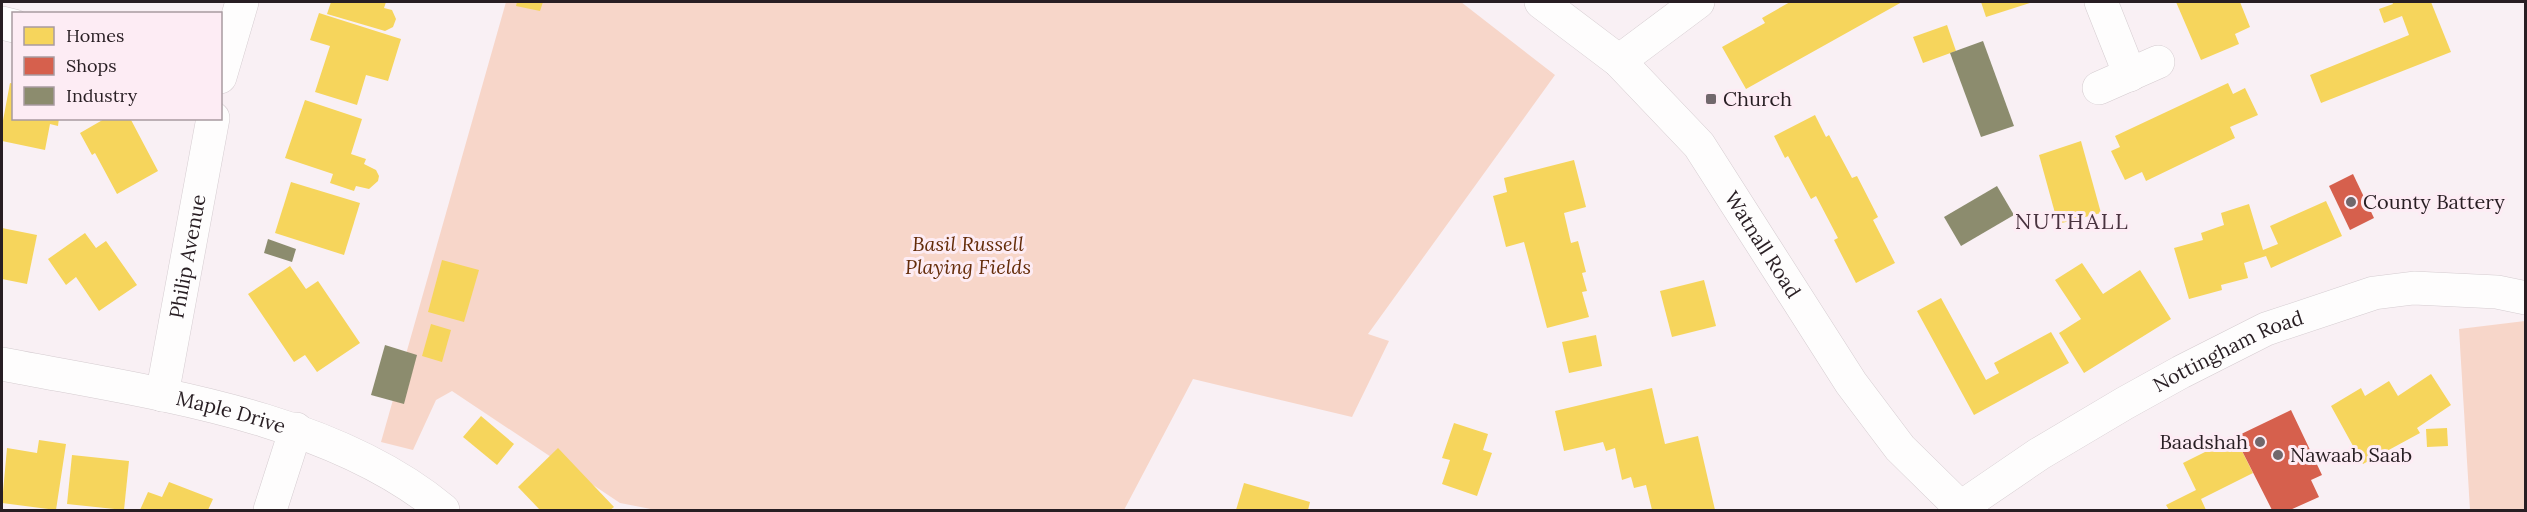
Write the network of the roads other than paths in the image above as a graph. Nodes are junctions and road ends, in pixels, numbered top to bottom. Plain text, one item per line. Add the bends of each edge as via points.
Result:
1 (242, 2) edge
2 (1541, 2) edge
3 (1698, 2) edge
4 (2101, 2) edge
5 (1619, 61) junction
6 (222, 70) edge
7 (2100, 88) dead end
8 (213, 120) edge
9 (2526, 298) edge
10 (2, 364) edge
11 (162, 395) junction
12 (296, 429) junction
13 (1958, 509) edge
14 (270, 510) edge
15 (442, 510) edge

1 - 6 main road
2 - 5 main road, Watnall Road
3 - 5 main road
4 - 7 main road via 2144,69
5 - 13 main road, Watnall Road via 1699,145 1851,383 1900,448
8 - 11 main road, Philip Avenue
9 - 13 main road, Nottingham Road via 2497,292 2414,288 2374,293 2266,329 2116,409 2039,454
10 - 11 main road, Maple Drive
11 - 12 main road, Maple Drive
12 - 14 main road
12 - 15 main road, Maple Drive via 353,454 420,492

